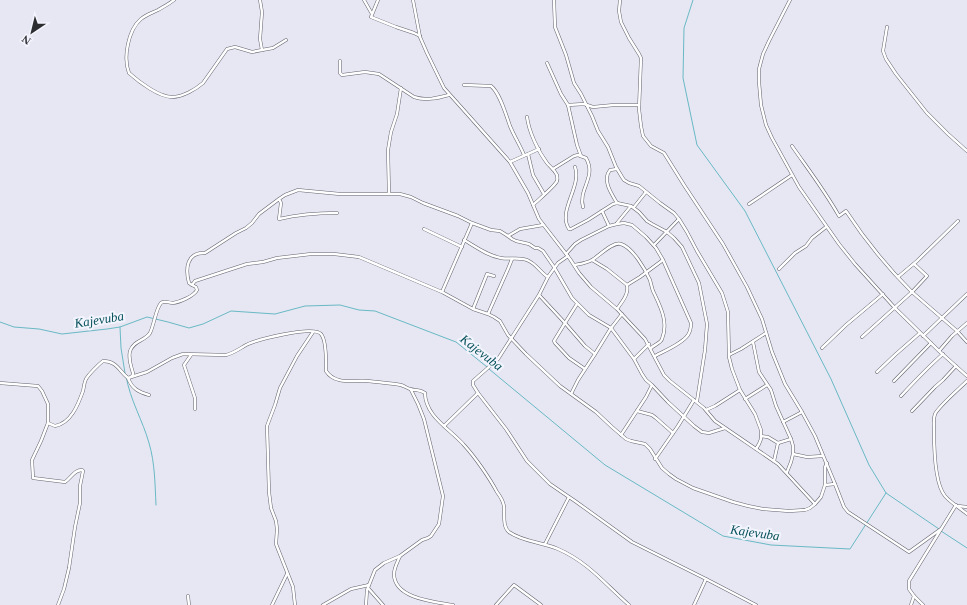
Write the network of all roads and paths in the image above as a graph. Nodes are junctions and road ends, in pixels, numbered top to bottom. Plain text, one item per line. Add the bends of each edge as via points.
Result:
1 (174, 0) edge
2 (260, 0) edge
3 (364, 0) edge
4 (378, 0) edge
5 (413, 0) edge
6 (554, 0) edge
7 (620, 0) edge
8 (790, 0) edge
9 (372, 15) junction
10 (887, 27) dead end
11 (420, 36) junction
12 (286, 40) dead end
13 (262, 50) junction
14 (340, 61) dead end
15 (548, 63) dead end
16 (464, 85) dead end
17 (401, 88) junction
18 (449, 95) junction
19 (568, 105) junction
20 (639, 105) junction
21 (586, 106) junction
22 (527, 117) dead end
23 (792, 146) dead end
24 (539, 149) junction
25 (967, 151) edge
26 (528, 154) junction
27 (524, 155) junction
28 (581, 156) junction
29 (510, 162) junction
30 (575, 168) dead end
31 (553, 169) junction
32 (617, 169) junction
33 (792, 175) junction
34 (646, 192) junction
35 (388, 193) junction
36 (544, 194) junction
37 (279, 199) junction
38 (617, 203) junction
39 (749, 204) dead end
40 (533, 205) junction
41 (583, 207) dead end
42 (632, 207) junction
43 (602, 211) junction
44 (337, 212) dead end
45 (679, 219) junction
46 (958, 221) dead end
47 (472, 223) junction
48 (617, 224) junction
49 (543, 225) junction
50 (610, 226) junction
51 (826, 227) junction
52 (424, 229) dead end
53 (667, 232) junction
54 (508, 236) junction
55 (464, 240) junction
56 (654, 246) junction
57 (462, 247) junction
58 (567, 255) junction
59 (512, 259) junction
60 (592, 260) junction
61 (663, 260) junction
62 (914, 264) junction
63 (574, 265) junction
64 (555, 269) junction
65 (779, 269) dead end
66 (646, 273) junction
67 (494, 276) dead end
68 (548, 277) junction
69 (898, 278) junction
70 (192, 285) junction
71 (627, 286) junction
72 (442, 292) junction
73 (912, 292) junction
74 (883, 294) junction
75 (967, 294) edge
76 (538, 295) junction
77 (577, 304) junction
78 (894, 308) junction
79 (473, 309) junction
80 (617, 309) junction
81 (488, 314) junction
82 (622, 314) junction
83 (942, 318) junction
84 (565, 323) junction
85 (967, 323) edge
86 (611, 328) junction
87 (314, 331) junction
88 (957, 331) junction
89 (766, 333) junction
90 (920, 334) junction
91 (923, 336) junction
92 (862, 337) dead end
93 (511, 338) junction
94 (753, 342) junction
95 (967, 342) edge
96 (931, 343) junction
97 (649, 344) junction
98 (651, 348) junction
99 (822, 348) dead end
100 (939, 351) junction
101 (596, 354) junction
102 (943, 354) junction
103 (192, 355) junction
104 (729, 355) junction
105 (655, 356) junction
106 (634, 359) junction
107 (956, 366) junction
108 (586, 369) junction
109 (877, 372) dead end
110 (967, 376) edge
111 (129, 378) junction
112 (894, 381) dead end
113 (967, 381) edge
114 (0, 383) edge
115 (652, 385) junction
116 (767, 385) junction
117 (411, 390) junction
118 (740, 390) junction
119 (478, 393) junction
120 (571, 394) junction
121 (149, 395) dead end
122 (901, 396) dead end
123 (745, 399) junction
124 (696, 401) junction
125 (195, 409) dead end
126 (706, 410) junction
127 (637, 411) junction
128 (912, 411) dead end
129 (802, 412) junction
130 (684, 416) junction
131 (783, 422) junction
132 (48, 423) junction
133 (444, 426) junction
134 (725, 428) junction
135 (673, 433) junction
136 (621, 435) junction
137 (761, 436) junction
138 (792, 439) junction
139 (778, 443) junction
140 (756, 450) junction
141 (793, 454) junction
142 (823, 456) junction
143 (655, 458) junction
144 (774, 461) junction
145 (827, 463) junction
146 (787, 472) junction
147 (835, 484) junction
148 (825, 485) junction
149 (569, 497) junction
150 (816, 504) junction
151 (956, 505) junction
152 (967, 508) edge
153 (967, 514) edge
154 (941, 529) junction
155 (546, 544) junction
156 (400, 556) junction
157 (287, 574) junction
158 (706, 579) junction
159 (368, 587) junction
160 (188, 596) dead end
161 (914, 596) junction
162 (58, 605) edge
163 (189, 605) edge
164 (272, 605) edge
165 (295, 605) edge
166 (323, 605) edge
167 (366, 605) edge
168 (383, 605) edge
169 (453, 605) edge
170 (496, 605) edge
171 (541, 605) edge
172 (629, 605) edge
173 (694, 605) edge
174 (756, 605) edge
175 (911, 605) edge
176 (923, 605) edge

1 - 13 street via 140,20 127,45 129,73 153,90 164,96 180,96 200,86 228,49 235,47 252,52
2 - 13 street
3 - 9 street
4 - 9 street
5 - 11 street
6 - 21 street via 556,27 574,83
7 - 20 street via 621,22 640,54
8 - 33 street via 763,54 759,82 766,125
9 - 11 street via 371,17
10 - 25 street via 883,51 890,66 932,120
11 - 18 street
12 - 13 street via 273,48
14 - 17 street via 342,75 371,72
15 - 19 street
16 - 27 street via 491,86 494,89
17 - 18 street via 419,99
17 - 35 street via 388,150
18 - 29 street
19 - 21 street
19 - 28 street
20 - 21 street
20 - 89 street via 644,136 651,146 664,153 723,244 747,287
21 - 32 street
22 - 24 street
23 - 69 street via 839,216 846,211
24 - 26 street
24 - 31 street
26 - 27 street
26 - 36 street via 533,175
27 - 29 street
28 - 31 street via 574,156
28 - 41 street via 586,158 590,167 582,197
29 - 40 street
30 - 43 street via 576,180 566,213 568,228 571,229
31 - 36 street via 557,181
32 - 34 street via 624,180
32 - 38 street via 610,170 606,180
33 - 39 street
33 - 51 street
34 - 42 street
34 - 45 street
35 - 37 street via 340,194 298,190
35 - 47 street via 411,197
36 - 40 street
37 - 44 street via 279,219 316,212
37 - 70 street via 246,228 205,253 192,256 187,267 188,283
38 - 42 street
38 - 43 street
40 - 49 street
42 - 48 street
42 - 53 street via 652,224
43 - 50 street
45 - 53 street
45 - 104 street via 719,288 727,307
46 - 62 street
47 - 54 street via 491,230 500,230
47 - 55 street
48 - 50 street
48 - 56 street via 632,225
49 - 54 street via 520,229
49 - 58 street
50 - 58 street via 575,244
51 - 65 street
51 - 74 street
52 - 57 street
53 - 56 street
53 - 124 street via 685,253 699,283 705,312 705,350
54 - 64 street via 543,251
55 - 57 street
55 - 59 street via 495,256
56 - 61 street
57 - 72 street
58 - 63 street
58 - 64 street
59 - 68 street via 522,258 529,261
59 - 81 street
60 - 63 street
60 - 66 street via 619,244 638,258
60 - 71 street via 608,268
61 - 66 street
61 - 105 street via 691,328 682,342
62 - 69 street
62 - 73 street via 927,276
63 - 80 street via 591,287
64 - 68 street
64 - 77 street
66 - 71 street
66 - 98 street via 662,311 664,327 662,339
67 - 79 street via 488,274
68 - 76 street
69 - 73 street
70 - 72 street via 195,281 247,264 311,254 334,254 359,257
70 - 111 street via 197,290 190,296 174,303 165,301 160,304 150,334 136,343 130,351 133,375
71 - 80 street via 626,295
72 - 79 street
73 - 78 street
73 - 83 street
74 - 78 street
74 - 99 street
75 - 83 street
76 - 84 street
76 - 93 street
77 - 84 street
77 - 86 street via 589,315
78 - 90 street
78 - 92 street
79 - 81 street
80 - 82 street
81 - 93 street via 497,319
82 - 86 street
82 - 97 street
83 - 88 street
83 - 91 street
84 - 101 street via 585,346
84 - 108 street via 554,342 569,358
85 - 88 street
86 - 101 street
86 - 106 street
87 - 103 street via 286,333 246,345 226,355
87 - 117 street via 321,334 324,342 326,371 331,377 348,382 366,381 403,386
87 - 157 street via 296,356 280,388 267,426 271,508 276,521 276,544
88 - 95 street
88 - 100 street
89 - 94 street
89 - 129 street via 785,384
90 - 91 street
90 - 109 street
91 - 96 street
93 - 119 street via 498,359 472,383
93 - 120 street via 554,381
94 - 104 street
94 - 116 street via 759,372
96 - 100 street
96 - 112 street
97 - 98 street
97 - 106 street
98 - 105 street
100 - 102 street
101 - 108 street
102 - 107 street
102 - 122 street
103 - 111 street via 183,354 172,358 147,372
103 - 125 street via 184,365 195,398
104 - 118 street
105 - 124 street via 667,378
106 - 115 street via 646,380
107 - 110 street
107 - 128 street
108 - 120 street
111 - 121 street via 132,386 139,392
111 - 132 street via 122,374 114,363 103,361 85,380 78,406 71,416 60,426
113 - 151 street via 935,414 934,451 942,492
114 - 132 street via 38,386 48,404
115 - 127 street
115 - 130 street
116 - 123 street
116 - 131 street
117 - 133 street via 416,389 425,393 431,412
117 - 156 street via 424,419 443,501 439,524 431,536
118 - 123 street
118 - 126 street
119 - 133 street
119 - 149 street via 527,461 550,484
120 - 136 street
123 - 137 street via 760,425
124 - 126 street
124 - 130 street
126 - 134 street via 712,419
127 - 135 street via 652,415
127 - 136 street
129 - 131 street
129 - 142 street
130 - 134 street via 704,432
130 - 135 street
131 - 138 street
132 - 162 street via 32,460 33,478 65,482 78,470 84,471 69,568
133 - 155 street via 464,444 494,487 504,507 505,526 509,532 520,538
134 - 140 street
135 - 143 street
136 - 143 street via 631,441 645,444
137 - 139 street
137 - 140 street
138 - 139 street
138 - 141 street
139 - 144 street
140 - 144 street
141 - 142 street via 807,457
141 - 146 street
142 - 145 street
143 - 150 street via 662,468 676,479 733,502 777,511 805,510
144 - 146 street
145 - 147 street
145 - 148 street
146 - 150 street
147 - 148 street
147 - 154 street via 848,512 910,552
148 - 150 street
149 - 155 street
149 - 158 street via 632,542
151 - 152 street
151 - 153 street
151 - 154 street
154 - 161 street via 909,581 909,589
155 - 172 street via 582,562
156 - 159 street via 377,568
156 - 169 street via 394,573 400,588 422,600
157 - 164 street
157 - 165 street via 293,587
158 - 173 street
158 - 174 street
159 - 166 street via 351,589
159 - 167 street
159 - 168 street
160 - 163 street
161 - 175 street
161 - 176 street
170 - 171 street via 514,585

